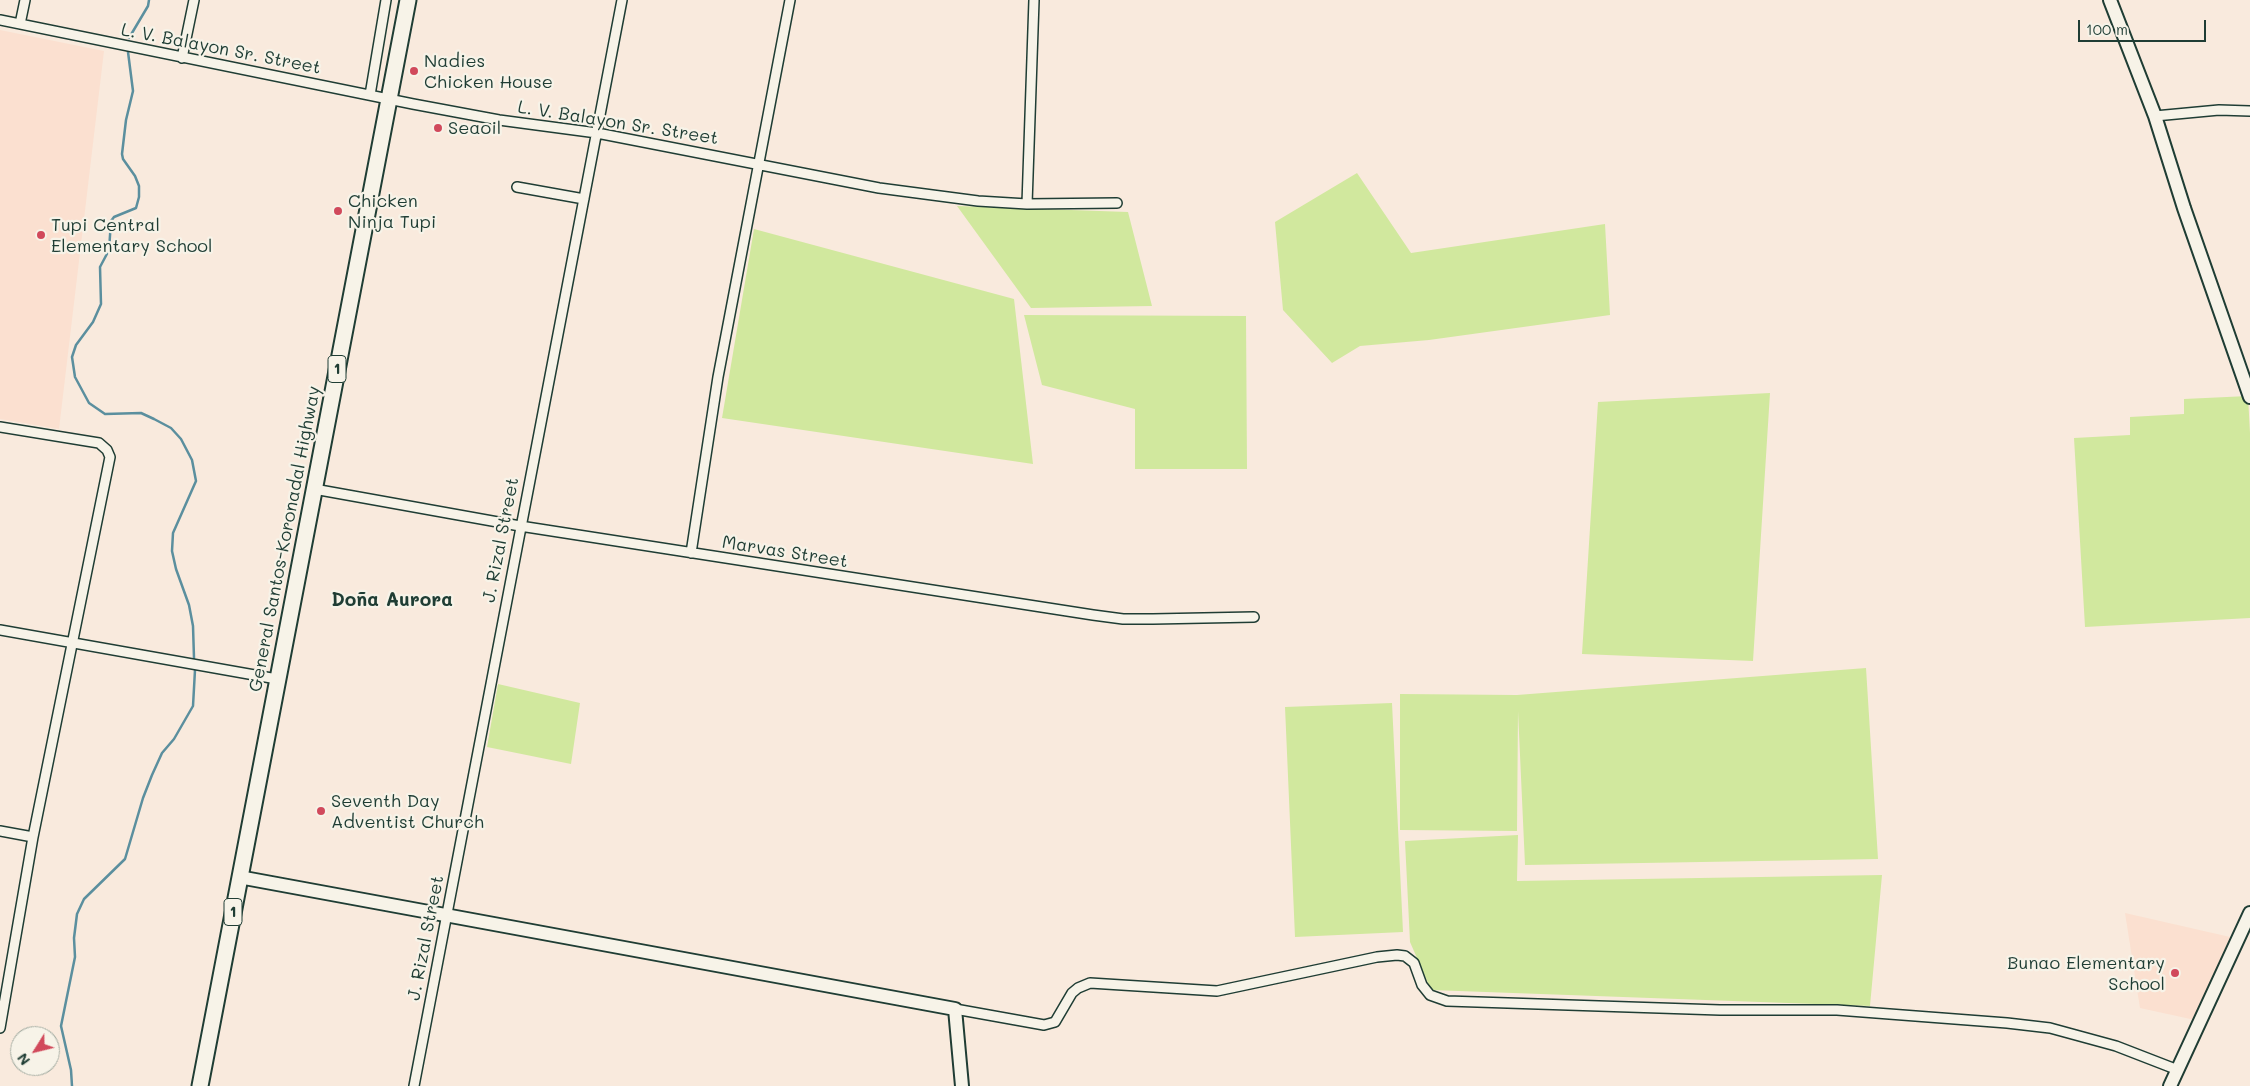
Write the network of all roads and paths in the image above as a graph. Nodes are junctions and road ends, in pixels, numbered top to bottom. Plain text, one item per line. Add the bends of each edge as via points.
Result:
1 (25, 0) edge
2 (194, 0) edge
3 (386, 0) edge
4 (408, 0) edge
5 (622, 0) edge
6 (790, 0) edge
7 (1034, 0) edge
8 (2110, 0) edge
9 (0, 20) edge
10 (20, 24) junction
11 (182, 58) junction
12 (370, 95) junction
13 (389, 99) junction
14 (2250, 111) edge
15 (2155, 116) junction
16 (597, 132) junction
17 (760, 164) junction
18 (517, 187) dead end
19 (584, 199) junction
20 (1117, 203) dead end
21 (1027, 204) junction
22 (2250, 397) edge
23 (0, 428) edge
24 (314, 489) junction
25 (520, 526) junction
26 (691, 553) junction
27 (1254, 617) dead end
28 (0, 630) edge
29 (72, 643) junction
30 (278, 679) junction
31 (0, 831) edge
32 (33, 837) junction
33 (240, 877) junction
34 (2250, 913) edge
35 (447, 916) junction
36 (955, 1009) junction
37 (0, 1028) edge
38 (2178, 1070) junction
39 (200, 1086) edge
40 (414, 1086) edge
41 (962, 1086) edge
42 (2170, 1086) edge

1 - 10 street
2 - 11 street
3 - 12 street
4 - 13 highway, General Santos-Koronadal Highway / 1
5 - 16 street, J. Rizal Street
6 - 17 street
7 - 21 street
8 - 15 street
9 - 10 street, L. V. Balayon Sr. Street
10 - 11 street, L. V. Balayon Sr. Street
11 - 12 street, L. V. Balayon Sr. Street
12 - 13 street, L. V. Balayon Sr. Street
13 - 16 street, L. V. Balayon Sr. Street via 499,120
13 - 24 highway, General Santos-Koronadal Highway / 1
14 - 15 street via 2219,110
15 - 22 street
16 - 17 street, L. V. Balayon Sr. Street
16 - 19 street, J. Rizal Street
17 - 21 street, L. V. Balayon Sr. Street via 911,193
17 - 26 street via 718,378
18 - 19 street
19 - 25 street, J. Rizal Street
20 - 21 street, L. V. Balayon Sr. Street
23 - 29 street via 99,443 109,454
24 - 25 street, Marvas Street
24 - 30 highway, General Santos-Koronadal Highway / 1
25 - 26 street, Marvas Street
25 - 35 street, J. Rizal Street
26 - 27 street, Marvas Street via 1123,619
28 - 29 street
29 - 30 street
29 - 32 street
30 - 33 highway, General Santos-Koronadal Highway / 1
31 - 32 street
32 - 37 street
33 - 35 street
33 - 39 highway, General Santos-Koronadal Highway / 1
34 - 38 street
35 - 36 street
35 - 40 street, J. Rizal Street
36 - 38 street via 1044,1025 1055,1022 1072,993 1090,983 1217,991 1397,955 1405,956 1414,963 1422,986 1430,995 1447,1001 1720,1010 1837,1010 2006,1023 2050,1028 2116,1046
36 - 41 street
38 - 42 street

